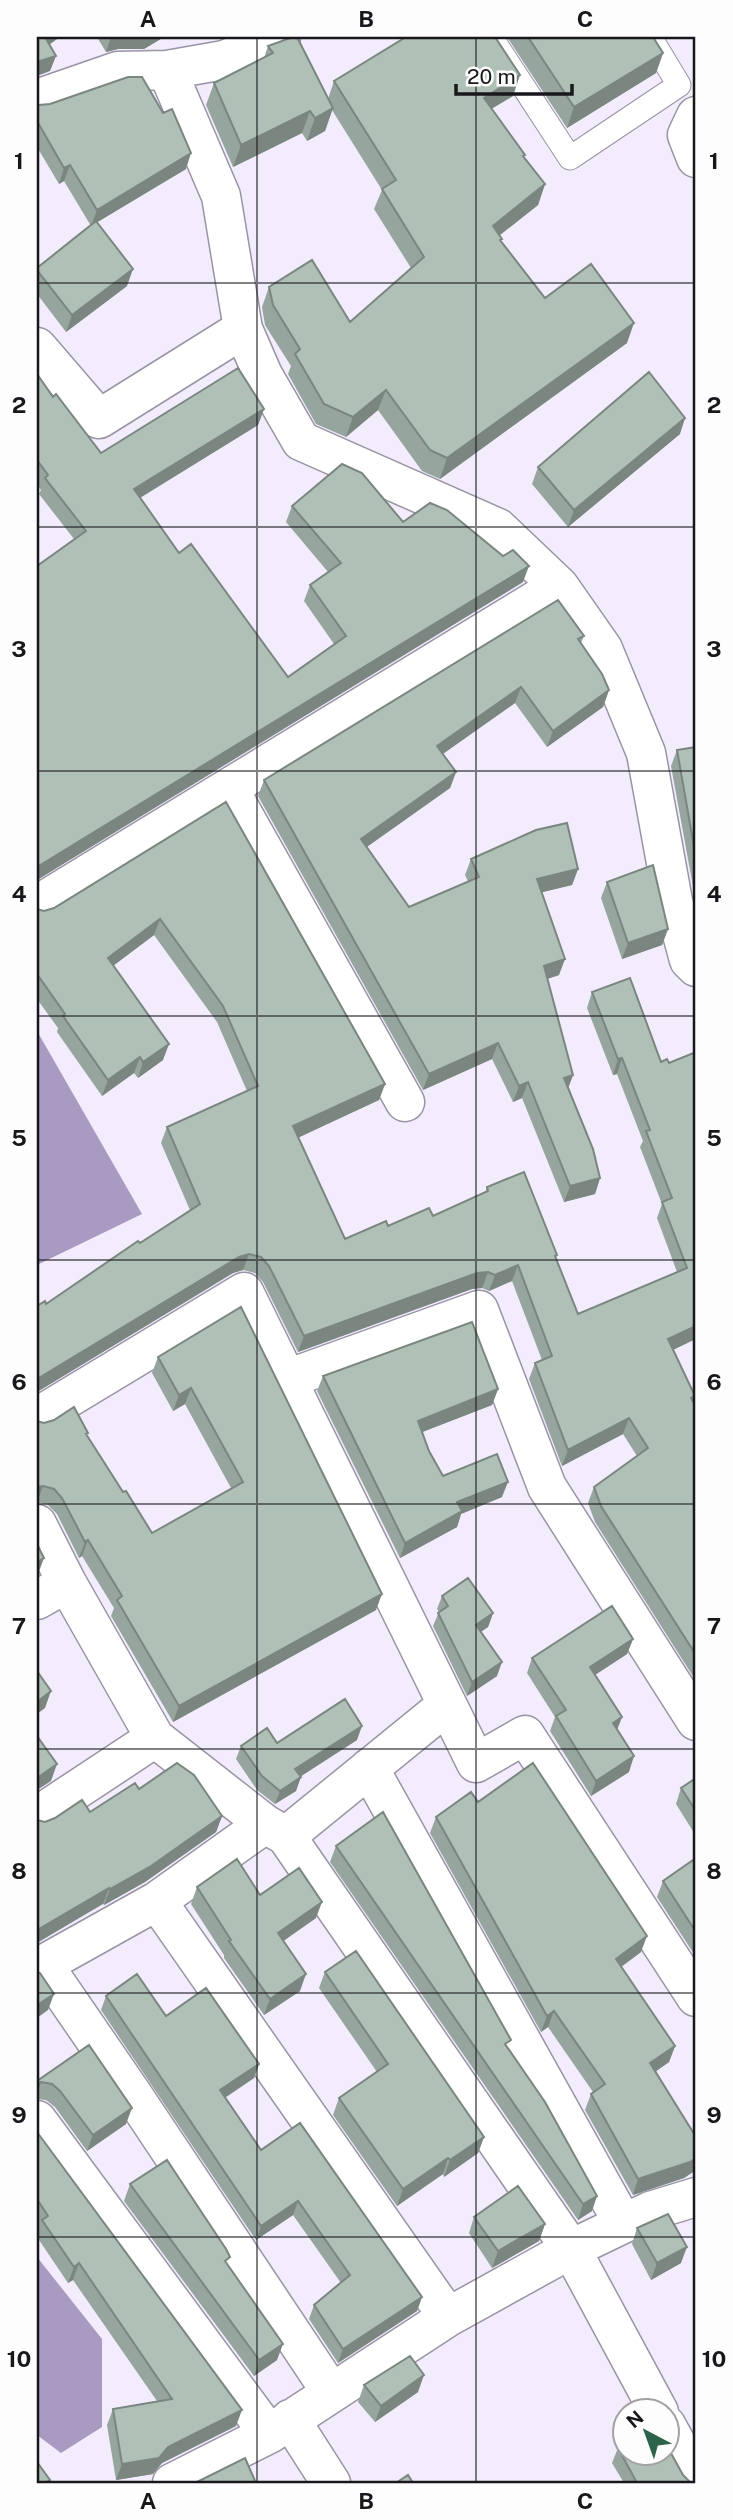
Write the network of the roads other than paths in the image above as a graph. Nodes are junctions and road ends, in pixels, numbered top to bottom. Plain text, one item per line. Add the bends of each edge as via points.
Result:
1 (281, 37) edge
2 (491, 37) edge
3 (650, 37) edge
4 (219, 48) edge
5 (167, 70) junction
6 (37, 99) edge
7 (696, 116) edge
8 (696, 159) edge
9 (243, 329) junction
10 (37, 346) edge
11 (559, 586) junction
12 (229, 789) junction
13 (37, 905) edge
14 (696, 967) edge
15 (405, 1102) dead end
16 (287, 1379) junction
17 (37, 1417) edge
18 (37, 1524) edge
19 (52, 1591) edge
20 (447, 1705) junction
21 (696, 1721) edge
22 (155, 1738) junction
23 (369, 1768) junction
24 (37, 1816) edge
25 (276, 1830) junction
26 (158, 1900) junction
27 (40, 1966) edge
28 (696, 1997) edge
29 (37, 2120) edge
30 (696, 2197) edge
31 (623, 2223) junction
32 (570, 2249) junction
33 (448, 2317) junction
34 (331, 2392) junction
35 (651, 2398) edge
36 (279, 2426) junction
37 (680, 2449) edge
38 (696, 2479) edge
39 (172, 2483) edge
40 (331, 2483) edge

1 - 4 street
2 - 3 lane via 570,158 679,85
4 - 5 street
5 - 6 street via 118,71
5 - 9 street via 221,196
7 - 8 street via 687,135
9 - 10 street via 99,419
9 - 11 street via 301,441 498,528
11 - 12 street
11 - 14 street via 603,649 646,753 673,901 689,960
12 - 13 street
12 - 15 street
16 - 17 street via 244,1292
16 - 20 street
16 - 21 street via 479,1310 547,1487
18 - 19 street
19 - 22 street
20 - 23 street
20 - 28 street via 476,1763 526,1735
22 - 24 street
22 - 25 street
23 - 25 street
23 - 31 street
25 - 26 street
25 - 32 street
26 - 27 street
26 - 33 street
27 - 34 street via 133,2095
29 - 36 street
30 - 31 street
31 - 32 street
32 - 33 street
32 - 35 street
33 - 34 street
34 - 36 street
36 - 39 street
36 - 40 street
37 - 38 street

